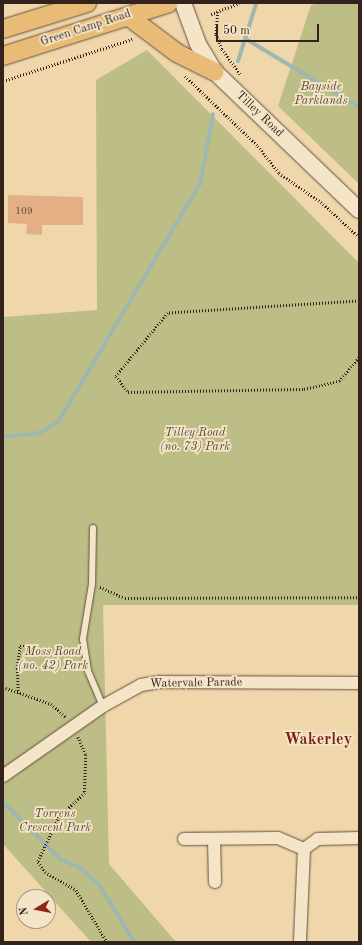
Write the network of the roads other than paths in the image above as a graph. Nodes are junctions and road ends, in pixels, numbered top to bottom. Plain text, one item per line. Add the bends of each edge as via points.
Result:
1 (87, 3) edge
2 (169, 3) edge
3 (183, 3) edge
4 (128, 16) junction
5 (3, 29) edge
6 (3, 56) edge
7 (216, 72) junction
8 (359, 210) edge
9 (93, 528) dead end
10 (359, 683) edge
11 (103, 706) junction
12 (7, 773) edge
13 (359, 838) edge
14 (184, 839) dead end
15 (214, 839) junction
16 (304, 849) junction
17 (215, 882) dead end
18 (300, 942) edge

1 - 5 main road, Green Camp Road
2 - 4 main road, Green Camp Road
3 - 7 main road, Tilley Road via 198,44
4 - 6 main road, Green Camp Road
4 - 7 main road via 177,54
7 - 8 main road, Tilley Road
9 - 11 lane via 92,584 83,639 84,655
10 - 11 street, Watervale Parade via 160,682 141,685
11 - 12 street, Watervale Parade
13 - 16 street via 318,839
14 - 15 street
15 - 16 street via 278,838
15 - 17 street
16 - 18 street

